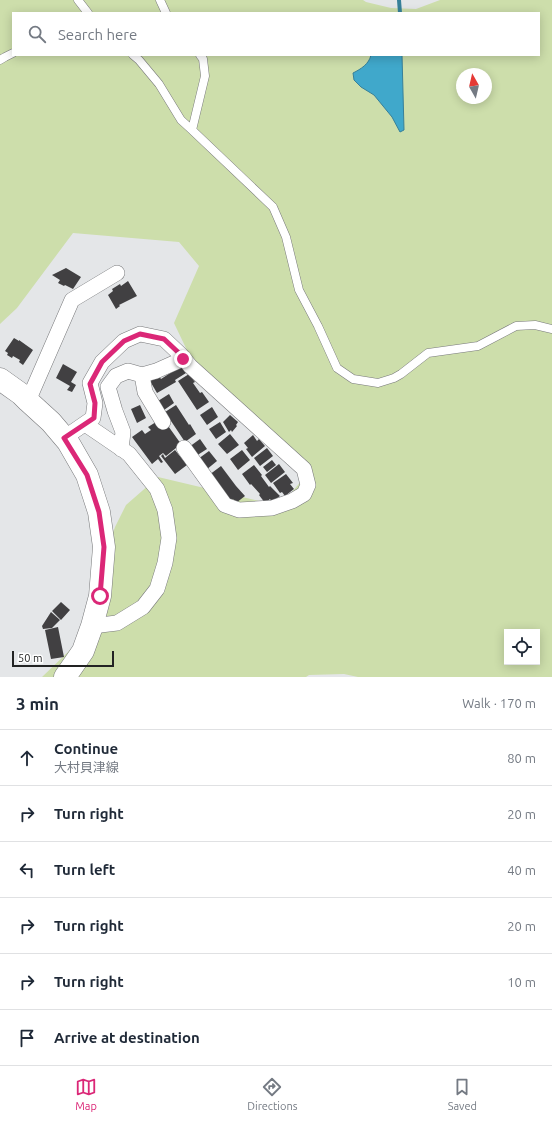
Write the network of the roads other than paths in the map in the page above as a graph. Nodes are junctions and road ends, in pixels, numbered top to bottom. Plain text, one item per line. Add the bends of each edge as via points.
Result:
1 (78, 0) edge
2 (160, 0) edge
3 (87, 12) edge
4 (166, 12) edge
5 (12, 54) edge
6 (134, 56) edge
7 (201, 56) edge
8 (0, 60) edge
9 (192, 130) junction
10 (117, 273) dead end
11 (552, 329) edge
12 (183, 359) junction
13 (142, 375) junction
14 (0, 379) edge
15 (28, 401) junction
16 (163, 422) dead end
17 (84, 424) junction
18 (64, 438) junction
19 (184, 448) dead end
20 (122, 449) junction
21 (92, 626) junction
22 (65, 677) edge

1 - 3 lane
2 - 4 lane
5 - 8 lane
6 - 9 lane via 159,84 181,120
7 - 9 lane via 205,76
9 - 11 lane via 273,207 286,238 299,290 337,368 353,379 378,383 394,378 428,353 478,346 516,326 535,325
10 - 15 street via 72,300
12 - 13 street
12 - 17 street via 164,339 140,334 124,341 102,362 90,384 95,403 94,418
12 - 19 street via 304,469 308,485 304,494 292,501 272,508 238,510 225,505
13 - 16 street via 145,392
13 - 20 street via 128,371 116,376 108,387 123,432
14 - 15 main road
15 - 18 main road
17 - 18 street
17 - 20 street
18 - 21 main road via 87,475 99,512 104,547 100,596
20 - 21 street via 157,489 165,510 169,538 165,563 157,589 143,607 116,623
21 - 22 main road via 83,651

